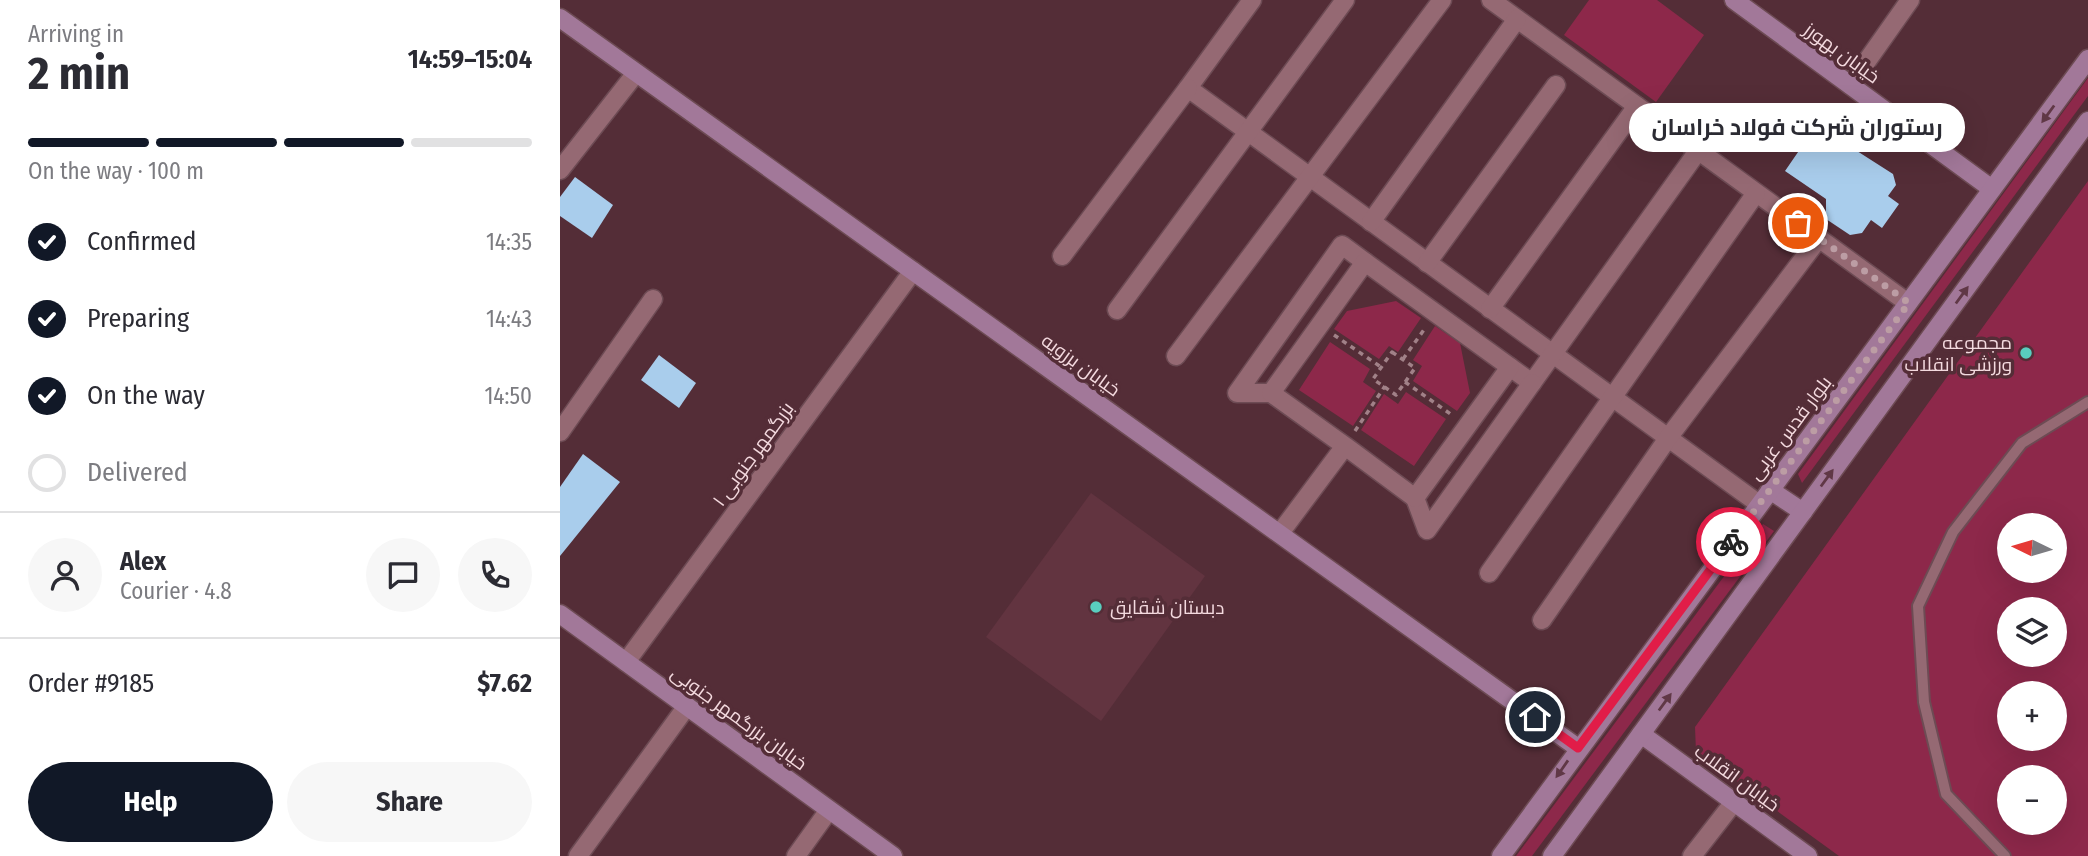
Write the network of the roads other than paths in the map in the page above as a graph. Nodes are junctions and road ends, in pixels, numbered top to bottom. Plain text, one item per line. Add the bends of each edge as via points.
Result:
1 (1252, 0) edge
2 (1345, 0) edge
3 (1442, 0) edge
4 (1491, 0) edge
5 (1734, 0) edge
6 (1910, 0) edge
7 (560, 18) edge
8 (1517, 19) junction
9 (2088, 59) edge
10 (636, 72) junction
11 (1556, 85) dead end
12 (1850, 85) junction
13 (1188, 89) junction
14 (1637, 106) junction
15 (2088, 121) edge
16 (1248, 132) junction
17 (1698, 151) junction
18 (560, 170) edge
19 (1309, 176) junction
20 (1992, 189) junction
21 (1756, 193) junction
22 (1371, 222) junction
23 (1819, 238) junction
24 (1062, 256) dead end
25 (1365, 262) junction
26 (1427, 263) junction
27 (914, 271) junction
28 (653, 299) dead end
29 (1909, 303) junction
30 (1490, 309) junction
31 (1117, 310) dead end
32 (1553, 355) junction
33 (1176, 356) dead end
34 (1510, 367) junction
35 (1532, 383) junction
36 (1271, 393) junction
37 (1611, 397) junction
38 (2088, 402) edge
39 (560, 432) edge
40 (1668, 438) junction
41 (1345, 446) junction
42 (1764, 497) junction
43 (1415, 498) junction
44 (1803, 512) junction
45 (1280, 533) junction
46 (1489, 573) dead end
47 (560, 614) edge
48 (1542, 620) dead end
49 (626, 662) junction
50 (687, 706) junction
51 (1642, 734) junction
52 (1578, 748) junction
53 (1734, 802) junction
54 (830, 810) junction
55 (578, 856) edge
56 (796, 856) edge
57 (893, 856) edge
58 (1501, 856) edge
59 (1552, 856) edge
60 (1692, 856) edge
61 (1808, 856) edge
62 (2006, 856) edge

1 - 13 street
2 - 16 street
3 - 19 street
4 - 8 street
5 - 12 main road, خیابان بهورز
6 - 12 street
7 - 10 main road, خیابان برزویه
8 - 14 street
8 - 22 street
9 -> 20 main road, بلوار قدس غربی
10 - 18 street
10 - 27 main road, خیابان برزویه
11 - 26 street
12 - 20 main road, خیابان بهورز
13 - 16 street
13 - 24 street
14 - 17 street
14 - 30 street
44 -> 15 main road
16 - 19 street
16 - 31 street
17 - 21 street
17 - 32 street
19 - 22 street
19 - 33 street
20 - 29 main road, بلوار قدس غربی
21 - 23 street
21 - 37 street
22 - 26 street
23 - 29 street
23 - 40 street
25 - 34 street
25 - 36 street
25 - 36 street via 1342,245 1237,393
26 - 30 street
27 - 45 main road, خیابان برزویه
27 - 49 street, بزرگمهر جنوبی ۱
28 - 39 street
29 - 42 main road, بلوار قدس غربی
30 - 32 street
32 - 35 street
32 - 37 street
34 - 35 street
34 - 43 street
35 - 43 street via 1427,530
36 - 41 street
37 - 40 street
37 - 46 street
38 - 62 lane via 2022,443 1953,532 1918,606 1924,702 1947,794
40 - 42 street
40 - 48 street
41 - 43 street
41 - 45 street
42 - 44 main road
42 - 52 main road, بلوار قدس غربی
51 -> 44 main road
45 - 52 main road, خیابان برزویه
47 - 49 main road, خیابان بزرگمهر جنوبی
49 - 50 main road, خیابان بزرگمهر جنوبی
50 - 54 main road, خیابان بزرگمهر جنوبی
50 - 55 street
51 - 53 main road, خیابان انقلاب
51 - 59 main road
52 -> 58 main road, بلوار قدس غربی
53 - 60 street
53 - 61 main road, خیابان انقلاب
54 - 56 street
54 - 57 main road, خیابان بزرگمهر جنوبی

